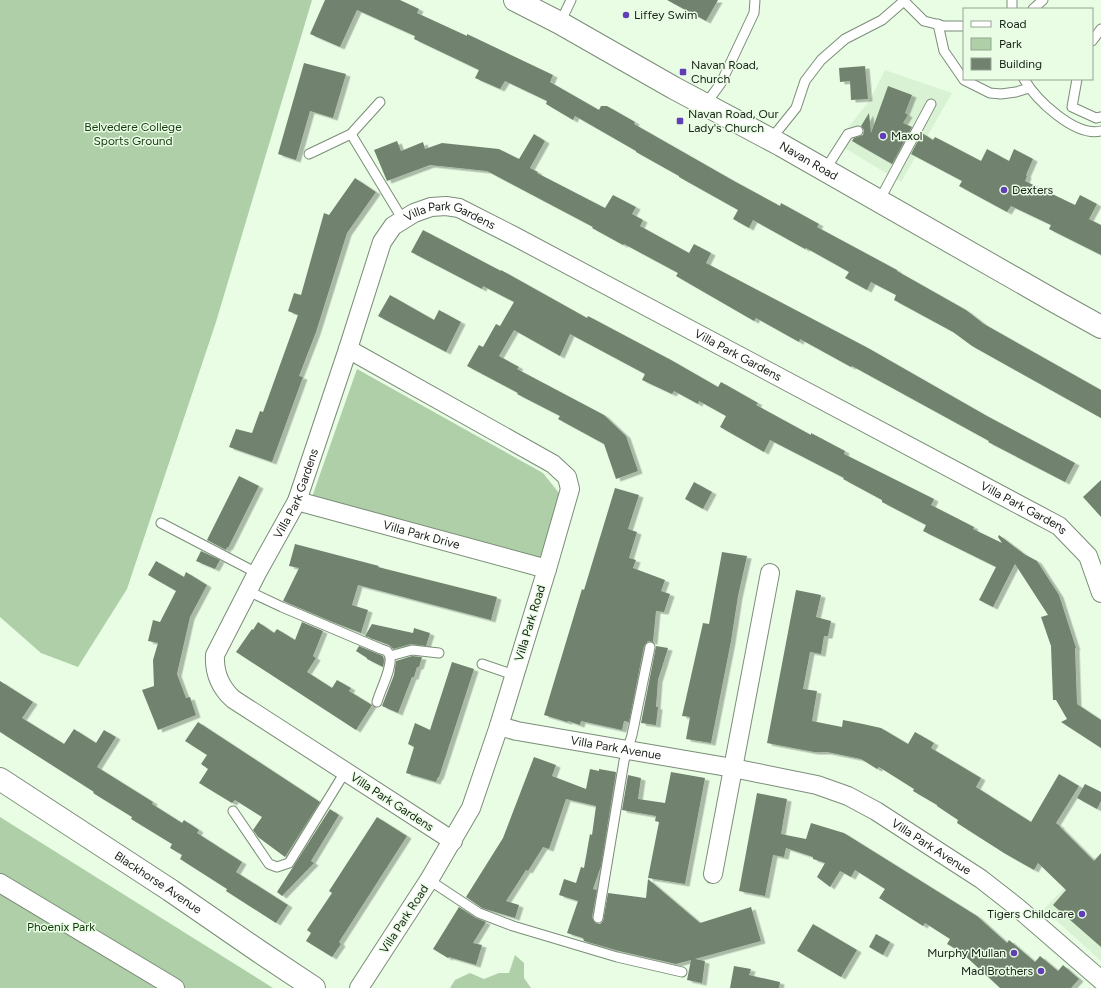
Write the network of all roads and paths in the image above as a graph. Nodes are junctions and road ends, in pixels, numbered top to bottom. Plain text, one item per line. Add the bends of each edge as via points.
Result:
1 (515, 0) edge
2 (571, 0) edge
3 (755, 0) edge
4 (1043, 0) edge
5 (905, 1) edge
6 (1034, 8) edge
7 (560, 23) junction
8 (938, 24) junction
9 (963, 26) edge
10 (1101, 29) edge
11 (1093, 40) edge
12 (963, 79) edge
13 (964, 80) edge
14 (1025, 80) edge
15 (1077, 80) edge
16 (1029, 88) junction
17 (380, 102) dead end
18 (931, 104) dead end
19 (705, 105) junction
20 (1101, 117) edge
21 (858, 131) dead end
22 (1101, 131) edge
23 (351, 134) junction
24 (770, 140) junction
25 (309, 154) dead end
26 (825, 170) junction
27 (879, 201) junction
28 (403, 220) junction
29 (1101, 327) edge
30 (348, 349) junction
31 (297, 501) junction
32 (161, 524) dead end
33 (547, 569) junction
34 (770, 572) dead end
35 (257, 573) junction
36 (248, 591) junction
37 (1101, 593) edge
38 (650, 647) dead end
39 (439, 653) dead end
40 (390, 656) junction
41 (482, 664) dead end
42 (514, 674) junction
43 (377, 702) dead end
44 (499, 726) junction
45 (627, 749) junction
46 (733, 768) junction
47 (345, 772) junction
48 (0, 779) edge
49 (233, 811) dead end
50 (453, 841) junction
51 (713, 874) dead end
52 (429, 880) junction
53 (0, 883) edge
54 (598, 918) dead end
55 (682, 972) dead end
56 (1101, 980) edge
57 (175, 988) edge
58 (314, 988) edge
59 (359, 988) edge

1 - 7 main road, Navan Road
2 - 7 lane
3 - 19 lane via 754,13 721,83
4 - 6 lane
5 - 8 lane via 924,21
5 - 24 lane via 882,20 845,40 821,60 806,81 796,108
7 - 19 main road, Navan Road
8 - 9 lane
8 - 12 lane via 944,51
10 - 11 lane
13 - 16 lane via 990,93 1001,94
14 - 16 lane
15 - 20 lane via 1072,108 1096,118
16 - 22 lane via 1045,105 1072,126 1095,132
17 - 23 lane
18 - 27 lane
19 - 24 main road, Navan Road
21 - 26 lane via 848,134
23 - 25 lane
23 - 28 lane
24 - 26 main road, Navan Road
26 - 27 main road, Navan Road
27 - 29 main road, Navan Road
28 - 30 street, Villa Park Gardens via 393,226 382,242
28 - 37 street, Villa Park Gardens via 431,207 459,208 1059,526 1088,556
30 - 31 street, Villa Park Gardens
30 - 33 street, Villa Park Road via 553,464 567,477 570,489
31 - 33 street, Villa Park Drive
31 - 35 street, Villa Park Gardens
32 - 35 lane
33 - 42 street, Villa Park Road
34 - 46 street
35 - 36 street, Villa Park Gardens
36 - 40 lane via 381,648
36 - 47 street, Villa Park Gardens via 215,655 214,666 221,685 233,699
38 - 45 lane
39 - 40 lane via 412,650
40 - 43 lane via 390,668
41 - 42 lane
42 - 44 street, Villa Park Road
44 - 45 street, Villa Park Avenue
44 - 50 street, Villa Park Road via 471,808
45 - 46 street, Villa Park Avenue
45 - 54 lane
46 - 51 street
46 - 56 street, Villa Park Avenue via 817,784 876,810 981,879
47 - 49 lane via 289,863 277,867 269,864
47 - 50 street, Villa Park Gardens
48 - 58 main road, Blackhorse Avenue
50 - 52 street, Villa Park Road
52 - 55 lane via 479,913 513,926 617,957
52 - 59 street, Villa Park Road
53 - 57 street

